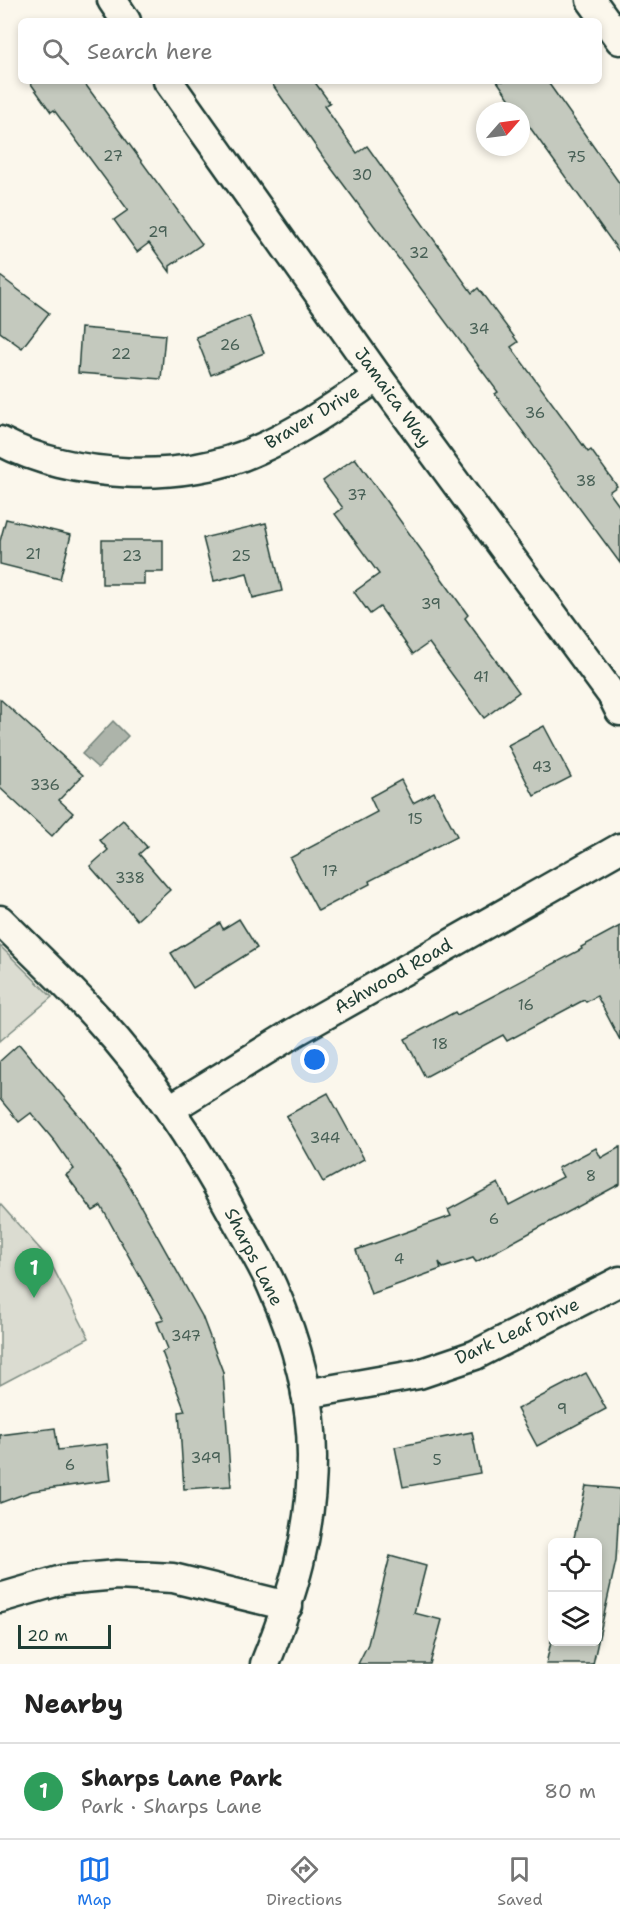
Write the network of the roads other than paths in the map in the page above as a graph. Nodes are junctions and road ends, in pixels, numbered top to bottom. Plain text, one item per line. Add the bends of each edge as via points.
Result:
1 (112, 0) edge
2 (591, 0) edge
3 (124, 18) edge
4 (620, 40) edge
5 (170, 84) edge
6 (378, 377) junction
7 (0, 441) edge
8 (620, 711) edge
9 (620, 848) edge
10 (0, 920) edge
11 (170, 1109) junction
12 (620, 1281) edge
13 (306, 1394) junction
14 (0, 1598) edge
15 (288, 1606) junction
16 (265, 1664) edge

1 - 3 street
2 - 4 street
5 - 6 street, Jamaica Way
6 - 7 street, Braver Drive via 300,430 255,452 207,466 158,473 108,472 59,463
6 - 8 street, Jamaica Way
9 - 11 street, Ashwood Road via 295,1032
10 - 11 street, Sharps Lane via 100,1020
11 - 13 street, Sharps Lane via 212,1174 272,1284 291,1333
12 - 13 street, Dark Leaf Drive via 475,1355 419,1374
13 - 15 street, Sharps Lane via 312,1456 309,1515
14 - 15 street via 62,1580 117,1575 173,1578
15 - 16 street, Sharps Lane

